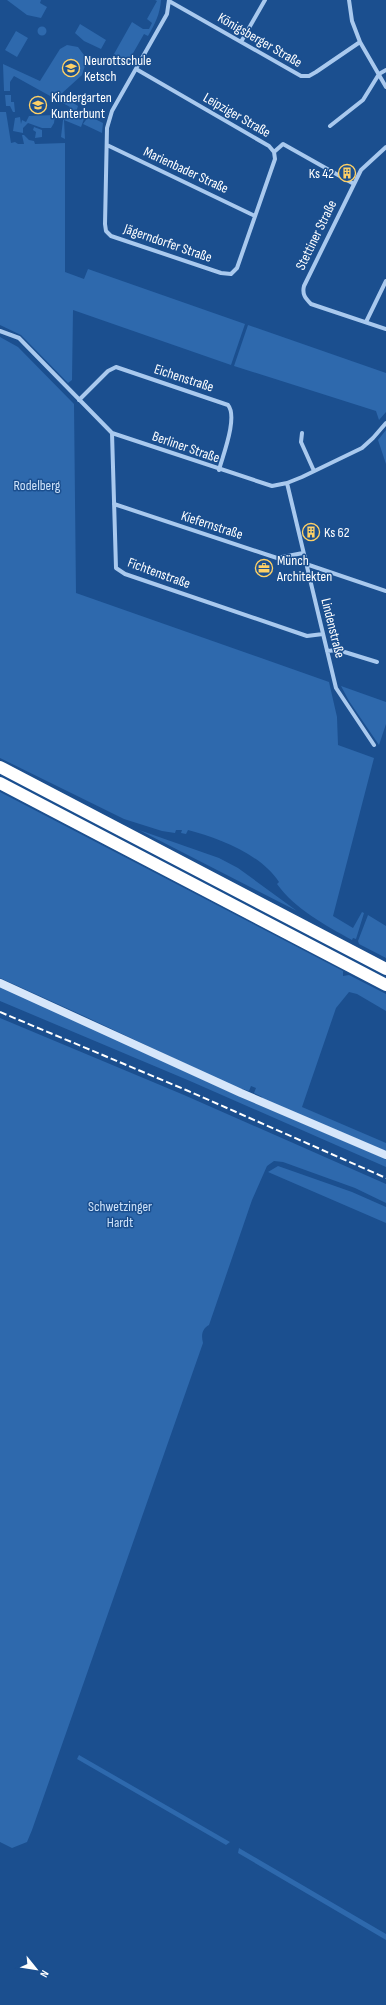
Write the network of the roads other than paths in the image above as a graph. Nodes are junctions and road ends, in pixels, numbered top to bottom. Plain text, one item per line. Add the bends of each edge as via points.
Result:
1 (169, 0) edge
2 (265, 0) edge
3 (349, 0) edge
4 (241, 42) junction
5 (360, 42) junction
6 (136, 69) junction
7 (386, 70) edge
8 (379, 74) junction
9 (386, 87) edge
10 (330, 126) dead end
11 (107, 145) junction
12 (386, 147) edge
13 (274, 152) junction
14 (354, 184) junction
15 (256, 216) junction
16 (231, 274) joint
17 (386, 281) edge
18 (366, 322) junction
19 (386, 329) edge
20 (0, 331) edge
21 (79, 400) junction
22 (386, 423) edge
23 (112, 433) junction
24 (302, 433) dead end
25 (219, 470) junction
26 (314, 471) junction
27 (287, 484) junction
28 (114, 504) junction
29 (303, 553) junction
30 (306, 564) junction
31 (386, 591) edge
32 (323, 634) junction
33 (327, 651) junction
34 (377, 662) dead end
35 (374, 745) dead end
36 (0, 767) edge
37 (0, 783) edge
38 (386, 969) edge
39 (0, 983) edge
40 (386, 986) edge
41 (386, 1156) edge

1 - 4 street, Königsberger Straße
1 - 6 street, Jägerndorfer Straße via 167,14
2 - 4 street
3 - 5 street via 352,21
4 - 5 street, Königsberger Straße via 301,76 309,76
5 - 8 street
6 - 11 street, Jägerndorfer Straße via 112,111 107,128
6 - 13 street, Leipziger Straße via 269,146
7 - 8 street
8 - 9 street
8 - 10 street via 363,100
11 - 15 street, Marienbader Straße
11 - 16 street, Jägerndorfer Straße via 106,231 111,236 221,273
12 - 14 street, Stettiner Straße via 362,170
13 - 14 street via 283,144
13 - 15 street, Leipziger Straße via 275,159
14 - 18 street, Stettiner Straße via 303,292 311,304
15 - 16 street, Leipziger Straße via 237,268
17 - 18 street
18 - 19 street
20 - 21 street, Berliner Straße via 20,338
21 - 23 street, Berliner Straße
21 - 25 street, Eichenstraße via 108,370 116,367 228,405 232,409 232,418
22 - 26 street, Berliner Straße via 362,448
23 - 25 street, Berliner Straße
23 - 28 street, Fichtenstraße
24 - 26 street via 301,442
25 - 27 street, Berliner Straße via 272,486
26 - 27 street, Berliner Straße
27 - 29 street, Lindenstraße
28 - 29 street, Kiefernstraße via 277,558
28 - 32 street, Fichtenstraße via 116,568 307,636
29 - 30 street, Lindenstraße
30 - 31 street
30 - 32 street, Lindenstraße
32 - 33 street, Lindenstraße
33 - 34 street via 338,650
33 - 35 street, Lindenstraße via 336,688
36 - 38 highway
37 - 40 highway
39 - 41 main road

